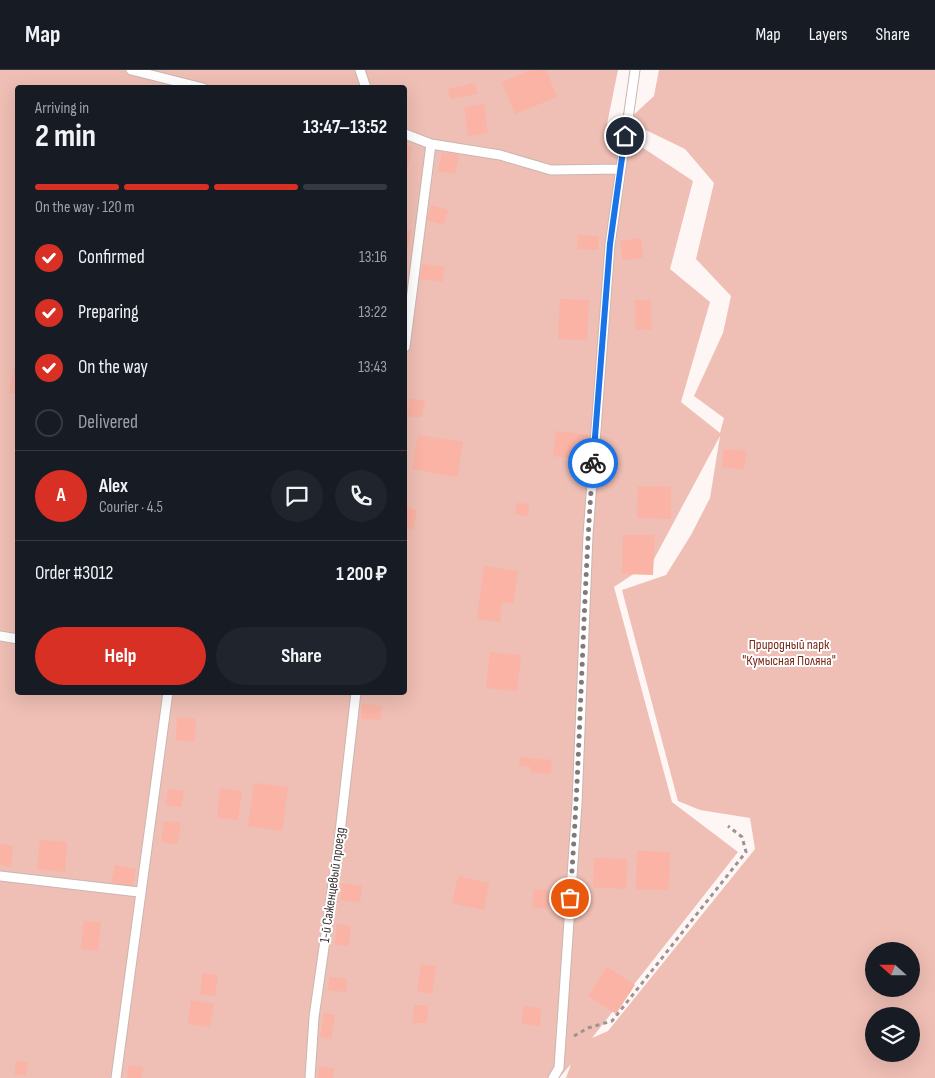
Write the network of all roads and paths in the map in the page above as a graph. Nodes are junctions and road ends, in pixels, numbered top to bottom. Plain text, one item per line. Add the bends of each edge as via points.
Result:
1 (131, 70) edge
2 (360, 70) edge
3 (634, 70) edge
4 (191, 85) edge
5 (365, 85) edge
6 (407, 135) edge
7 (431, 144) junction
8 (620, 169) junction
9 (407, 331) edge
10 (0, 636) edge
11 (15, 638) edge
12 (168, 695) edge
13 (356, 695) edge
14 (728, 826) dead end
15 (0, 876) edge
16 (139, 892) junction
17 (561, 1044) junction
18 (116, 1078) edge
19 (310, 1078) edge
20 (554, 1078) edge

1 - 4 lane
2 - 5 lane
3 - 8 lane
6 - 7 lane
7 - 8 lane via 500,155 551,170
7 - 9 lane
8 - 17 lane via 610,244 588,535 577,803
10 - 11 lane
12 - 16 lane
13 - 19 lane, 1-й Саженцевый проезд via 314,1017
14 - 17 path via 742,837 746,852 612,1021 588,1028
15 - 16 lane
16 - 18 lane
17 - 20 lane via 559,1068

